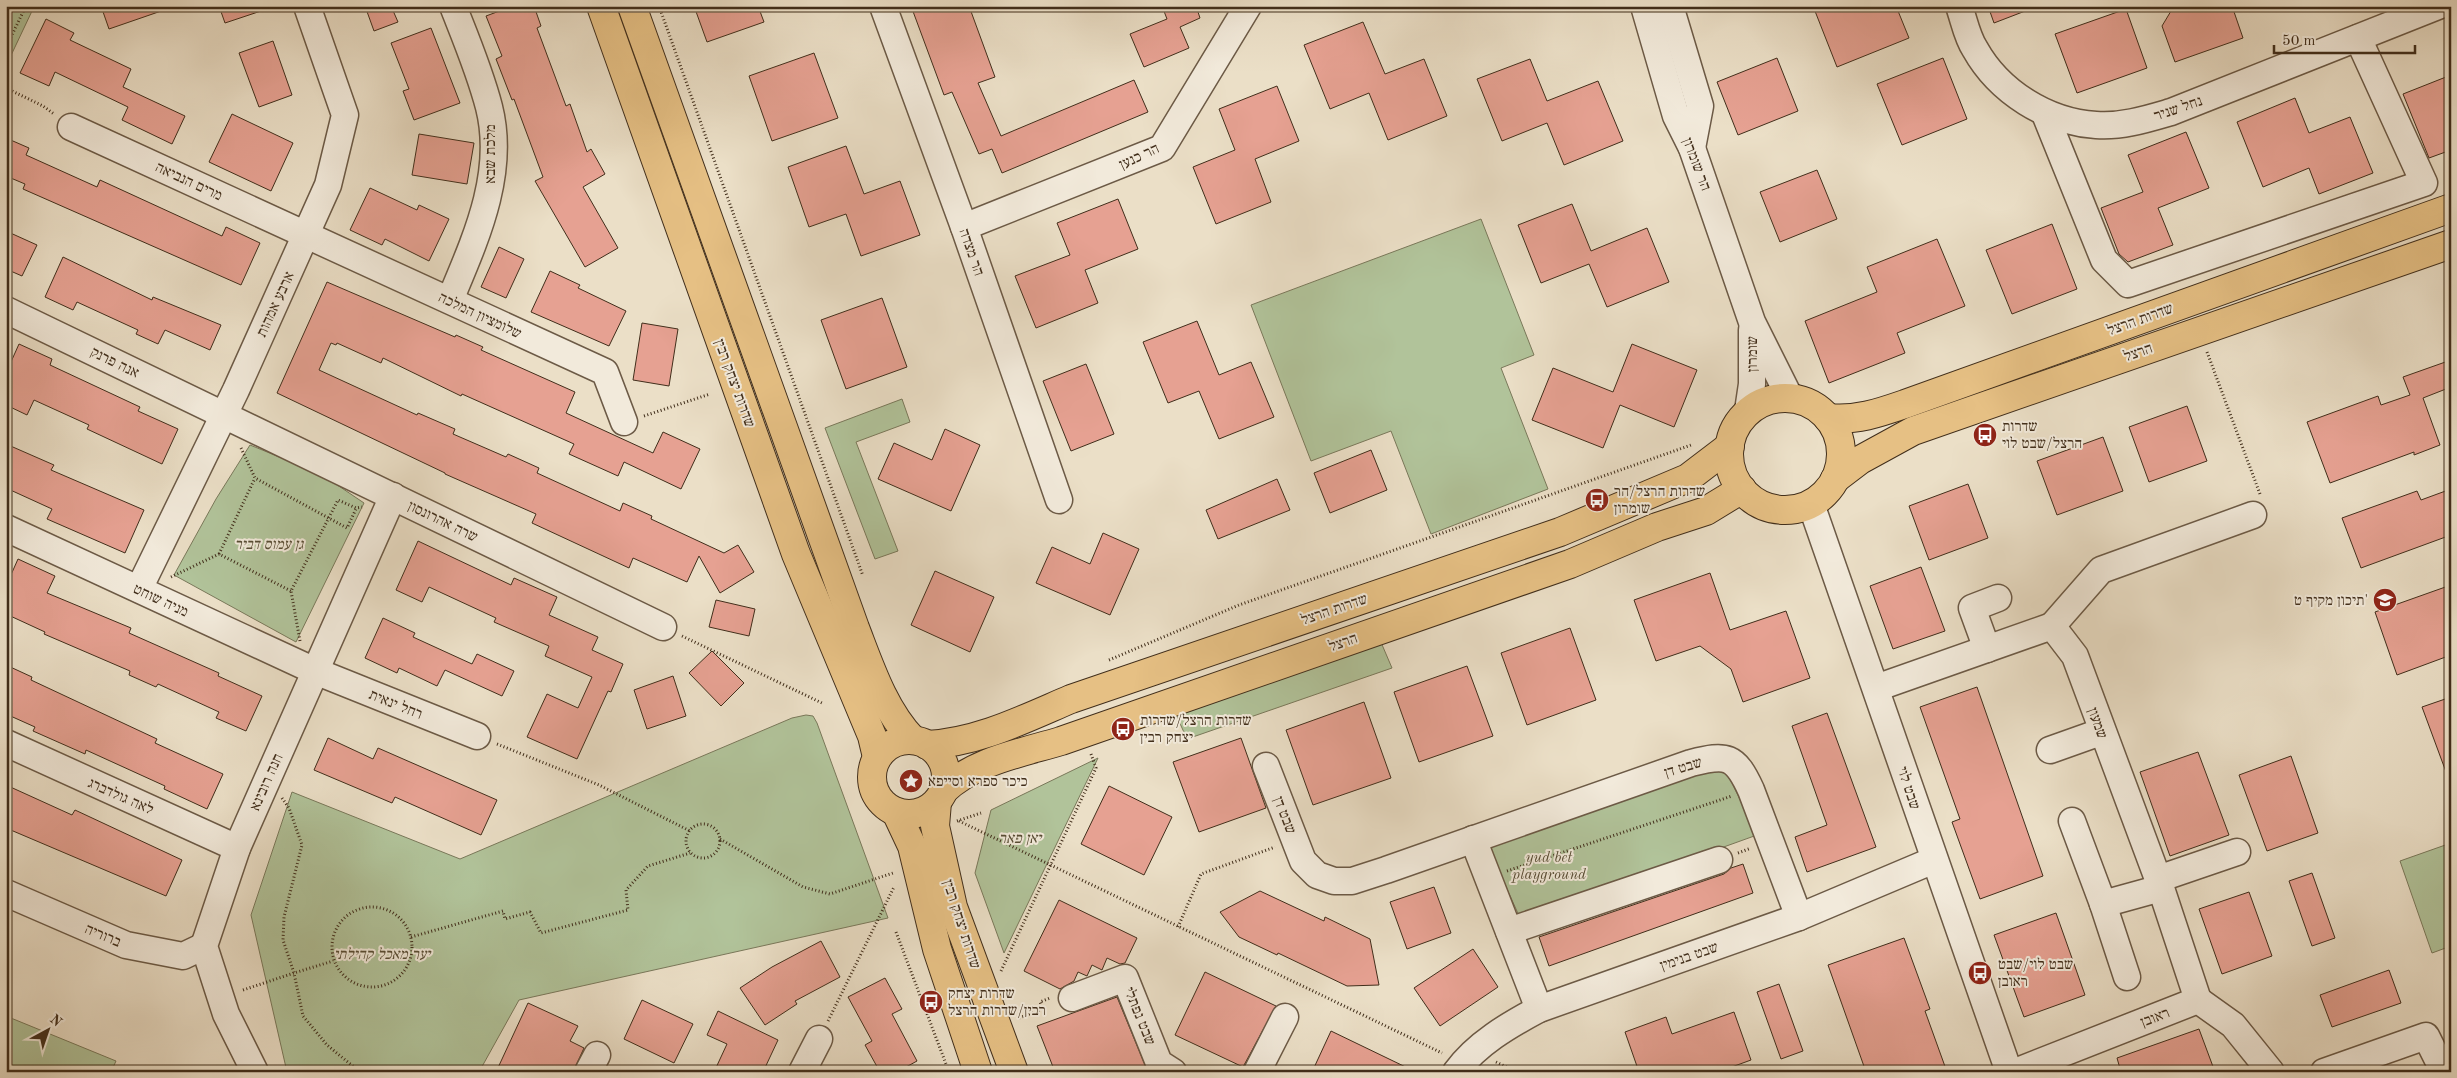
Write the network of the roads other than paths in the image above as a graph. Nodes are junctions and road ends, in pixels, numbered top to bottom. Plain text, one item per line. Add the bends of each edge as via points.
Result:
1 (307, 6) edge
2 (453, 6) edge
3 (601, 6) edge
4 (632, 6) edge
5 (883, 6) edge
6 (1248, 6) edge
7 (1644, 6) edge
8 (1670, 6) edge
9 (1959, 6) edge
10 (2438, 6) edge
11 (2358, 38) junction
12 (2045, 114) junction
13 (71, 126) road end
14 (1692, 148) junction
15 (2451, 208) edge
16 (964, 227) junction
17 (307, 235) junction
18 (2451, 244) edge
19 (450, 300) junction
20 (6, 310) edge
21 (1752, 322) junction
22 (1790, 398) junction
23 (1748, 411) junction
24 (223, 414) junction
25 (1828, 418) junction
26 (624, 422) road end
27 (1730, 446) junction
28 (1835, 480) junction
29 (1742, 488) junction
30 (381, 500) junction
31 (1059, 500) dead end
32 (1811, 504) junction
33 (2258, 509) road end
34 (6, 528) edge
35 (139, 590) junction
36 (1998, 598) dead end
37 (2052, 626) junction
38 (664, 627) road end
39 (1987, 649) junction
40 (315, 671) junction
41 (1876, 688) junction
42 (2102, 734) junction
43 (477, 736) road end
44 (920, 742) junction
45 (6, 743) edge
46 (2050, 750) dead end
47 (877, 757) junction
48 (1266, 766) dead end
49 (940, 796) junction
50 (896, 812) junction
51 (2072, 821) dead end
52 (1473, 839) junction
53 (236, 848) junction
54 (2237, 852) dead end
55 (1719, 860) dead end
56 (1934, 860) junction
57 (2215, 879) dead end
58 (2161, 888) junction
59 (6, 893) edge
60 (2103, 904) junction
61 (1799, 917) junction
62 (1509, 931) junction
63 (204, 946) junction
64 (2127, 977) dead end
65 (2198, 1000) junction
66 (1064, 1001) road end
67 (1539, 1009) junction
68 (1285, 1017) dead end
69 (819, 1039) road end
70 (2444, 1061) edge
71 (1459, 1067) edge
72 (255, 1072) edge
73 (802, 1072) edge
74 (978, 1072) edge
75 (1014, 1072) edge
76 (1173, 1072) edge
77 (1257, 1072) edge
78 (2009, 1072) edge
79 (2015, 1072) edge
80 (2271, 1072) edge
81 (2324, 1072) edge

1 - 17 street, ארבע אמהות via 345,115 328,185
2 - 19 street, מלכת שבא via 489,108 493,144 490,191 477,235
3 - 47 main road, שדרות יצחק רבין via 796,554 872,736
4 - 44 main road, שדרות יצחק רבין via 855,628 898,724
5 - 16 street, הר מצדה
6 - 16 street, הר כנען via 1162,148
7 - 14 street, הר שומרון via 1676,116
8 - 14 street via 1700,106
9 - 12 street, נחל שניר via 1974,49 1997,78 2027,104
10 - 11 street, נחל שניר
11 - 12 street, נחל שניר via 2171,112 2131,123 2096,125
11 - 12 street via 2424,182 2128,284 2104,260
13 - 17 street, מרים הנביאה
14 - 21 street, הר שומרון
15 - 25 main road, שדרות הרצל via 1905,404 1861,418
16 - 31 street, הר מצדה
17 - 19 street, שלומציון המלכה
17 - 24 street, ארבע אמהות
18 - 28 main road, הרצל via 1913,431 1867,456
19 - 26 street, שלומציון המלכה via 605,372
20 - 24 street, אנה פרנק
21 - 22 street, שומרון
21 - 23 street, שומרון via 1752,384
22 - 23 main road via 1775,398
22 - 25 main road via 1811,404
23 - 27 main road via 1736,427
24 - 30 street, שרה אהרונסון
24 - 35 street, ארבע אמהות
25 - 28 main road via 1841,447 1841,464
27 - 29 main road via 1734,476
27 - 44 main road, שדרות הרצל via 1688,478 1560,532 1071,699 998,730 958,742
28 - 32 main road via 1825,494
29 - 32 main road via 1753,499 1781,510
29 - 49 main road, הרצל via 1706,512 1658,527 1570,564 978,767 954,780
30 - 38 street, שרה אהרונסון
30 - 40 street, חנה רובינא
32 - 41 street, שבט לוי
33 - 37 street via 2101,570
34 - 35 street, מניה שוחט
35 - 40 street, מניה שוחט
36 - 39 street via 1972,608
37 - 39 street
37 - 42 street, שמעון via 2075,656
39 - 41 street
40 - 43 street, רחל ינאית
40 - 53 street, חנה רובינא
41 - 56 street, שבט לוי
42 - 46 street
42 - 58 street, שמעון
44 - 47 main road via 893,743
44 - 49 main road via 942,760 946,780
45 - 53 street, לאה גולדברג
47 - 50 main road via 871,774 872,785 883,804
48 - 52 street, שבט דן via 1303,861 1317,875 1334,881 1352,881
49 - 50 main road via 918,813
49 - 75 main road, שדרות יצחק רבין via 935,826 953,907
50 - 74 main road, שדרות יצחק רבין via 912,846 937,949
51 - 60 street
52 - 61 street, שבט דן via 1691,763 1714,757 1725,758 1742,771 1751,790
52 - 62 street
53 - 63 street, חנה רובינא
54 - 58 street
55 - 62 street
56 - 61 street, שבט בנימין
56 - 78 street, שבט לוי
57 - 58 street
58 - 60 street
58 - 65 street, שמעון
59 - 63 street, ברוריה via 126,944 182,956
60 - 64 street
61 - 67 street, שבט בנימין
62 - 67 street
63 - 72 street via 226,1014
65 - 79 street, ראובן
65 - 80 street via 2232,1025
66 - 76 street, שבט נפתלי via 1125,978 1159,1063
67 - 71 street, שבט בנימין via 1516,1021
68 - 77 street
69 - 73 street
70 - 81 street via 2426,1036

